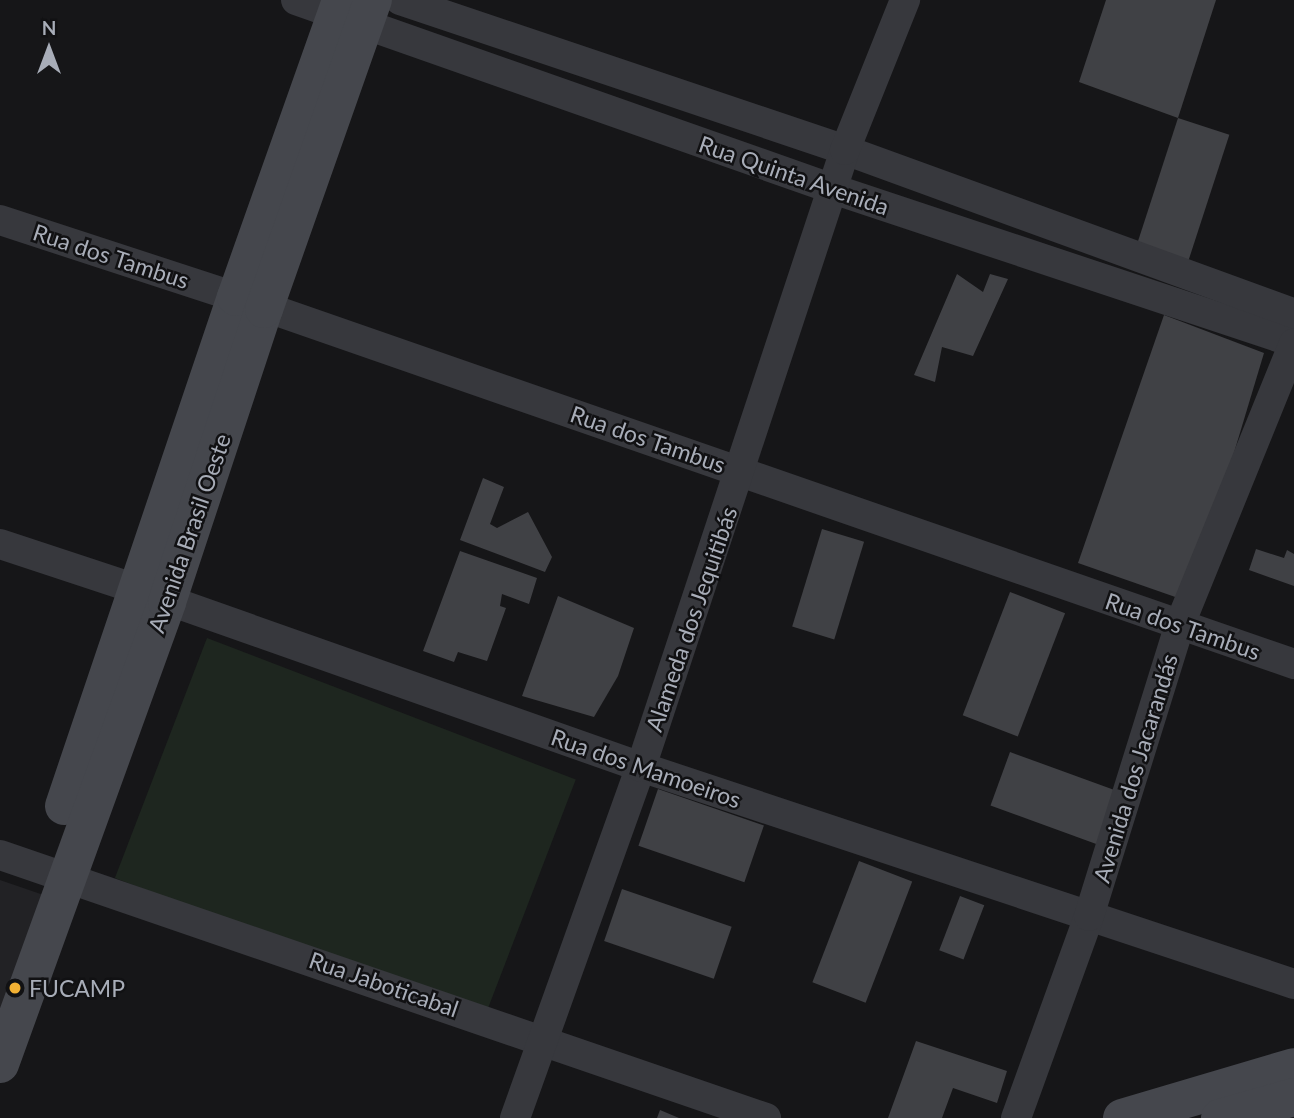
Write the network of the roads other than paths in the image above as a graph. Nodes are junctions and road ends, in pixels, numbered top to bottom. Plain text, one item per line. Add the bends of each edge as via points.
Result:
1 (296, 0) edge
2 (400, 0) edge
3 (905, 0) edge
4 (354, 9) edge
5 (845, 150) junction
6 (833, 189) junction
7 (0, 220) edge
8 (250, 303) junction
9 (1294, 313) edge
10 (1294, 343) edge
11 (741, 470) junction
12 (0, 544) edge
13 (153, 596) junction
14 (1180, 624) junction
15 (1294, 664) edge
16 (641, 767) junction
17 (0, 855) edge
18 (54, 872) junction
19 (1089, 916) junction
20 (1294, 984) edge
21 (0, 998) edge
22 (542, 1039) junction
23 (0, 1064) edge
24 (1294, 1067) edge
25 (1294, 1097) edge
26 (515, 1118) edge
27 (766, 1118) edge
28 (1016, 1118) edge
29 (1122, 1118) edge
30 (1220, 1118) edge

1 - 4 street, Rua Quinta Avenida
2 - 5 street, Rua Quinta Avenida
3 - 5 street, Alameda dos Jequitibás
4 - 6 street, Rua Quinta Avenida
4 - 8 street, Avenida Brasil Oeste
5 - 6 street, Alameda dos Jequitibás
5 - 9 street, Rua Quinta Avenida
6 - 10 street, Rua Quinta Avenida
6 - 11 street, Alameda dos Jequitibás
7 - 8 street, Rua dos Tambus
8 - 11 street, Rua dos Tambus
8 - 13 street, Avenida Brasil Oeste
10 - 14 street, Avenida dos Jacarandás
11 - 14 street, Rua dos Tambus
11 - 16 street, Alameda dos Jequitibás
12 - 13 street, Rua dos Mamoeiros
13 - 16 street, Rua dos Mamoeiros
13 - 18 street, Avenida Brasil Oeste
14 - 15 street, Rua dos Tambus
14 - 19 street, Avenida dos Jacarandás
16 - 19 street, Rua dos Mamoeiros
16 - 22 street, Alameda dos Jequitibás
17 - 18 street, Rua Jaboticabal
18 - 21 street, Avenida Brasil Oeste
18 - 22 street, Rua Jaboticabal
18 - 23 street, Avenida Brasil Oeste
19 - 20 street, Rua dos Mamoeiros
19 - 28 street, Avenida dos Jacarandás
22 - 26 street, Alameda dos Jequitibás
22 - 27 street, Rua Jaboticabal
24 - 29 street
25 - 30 street

